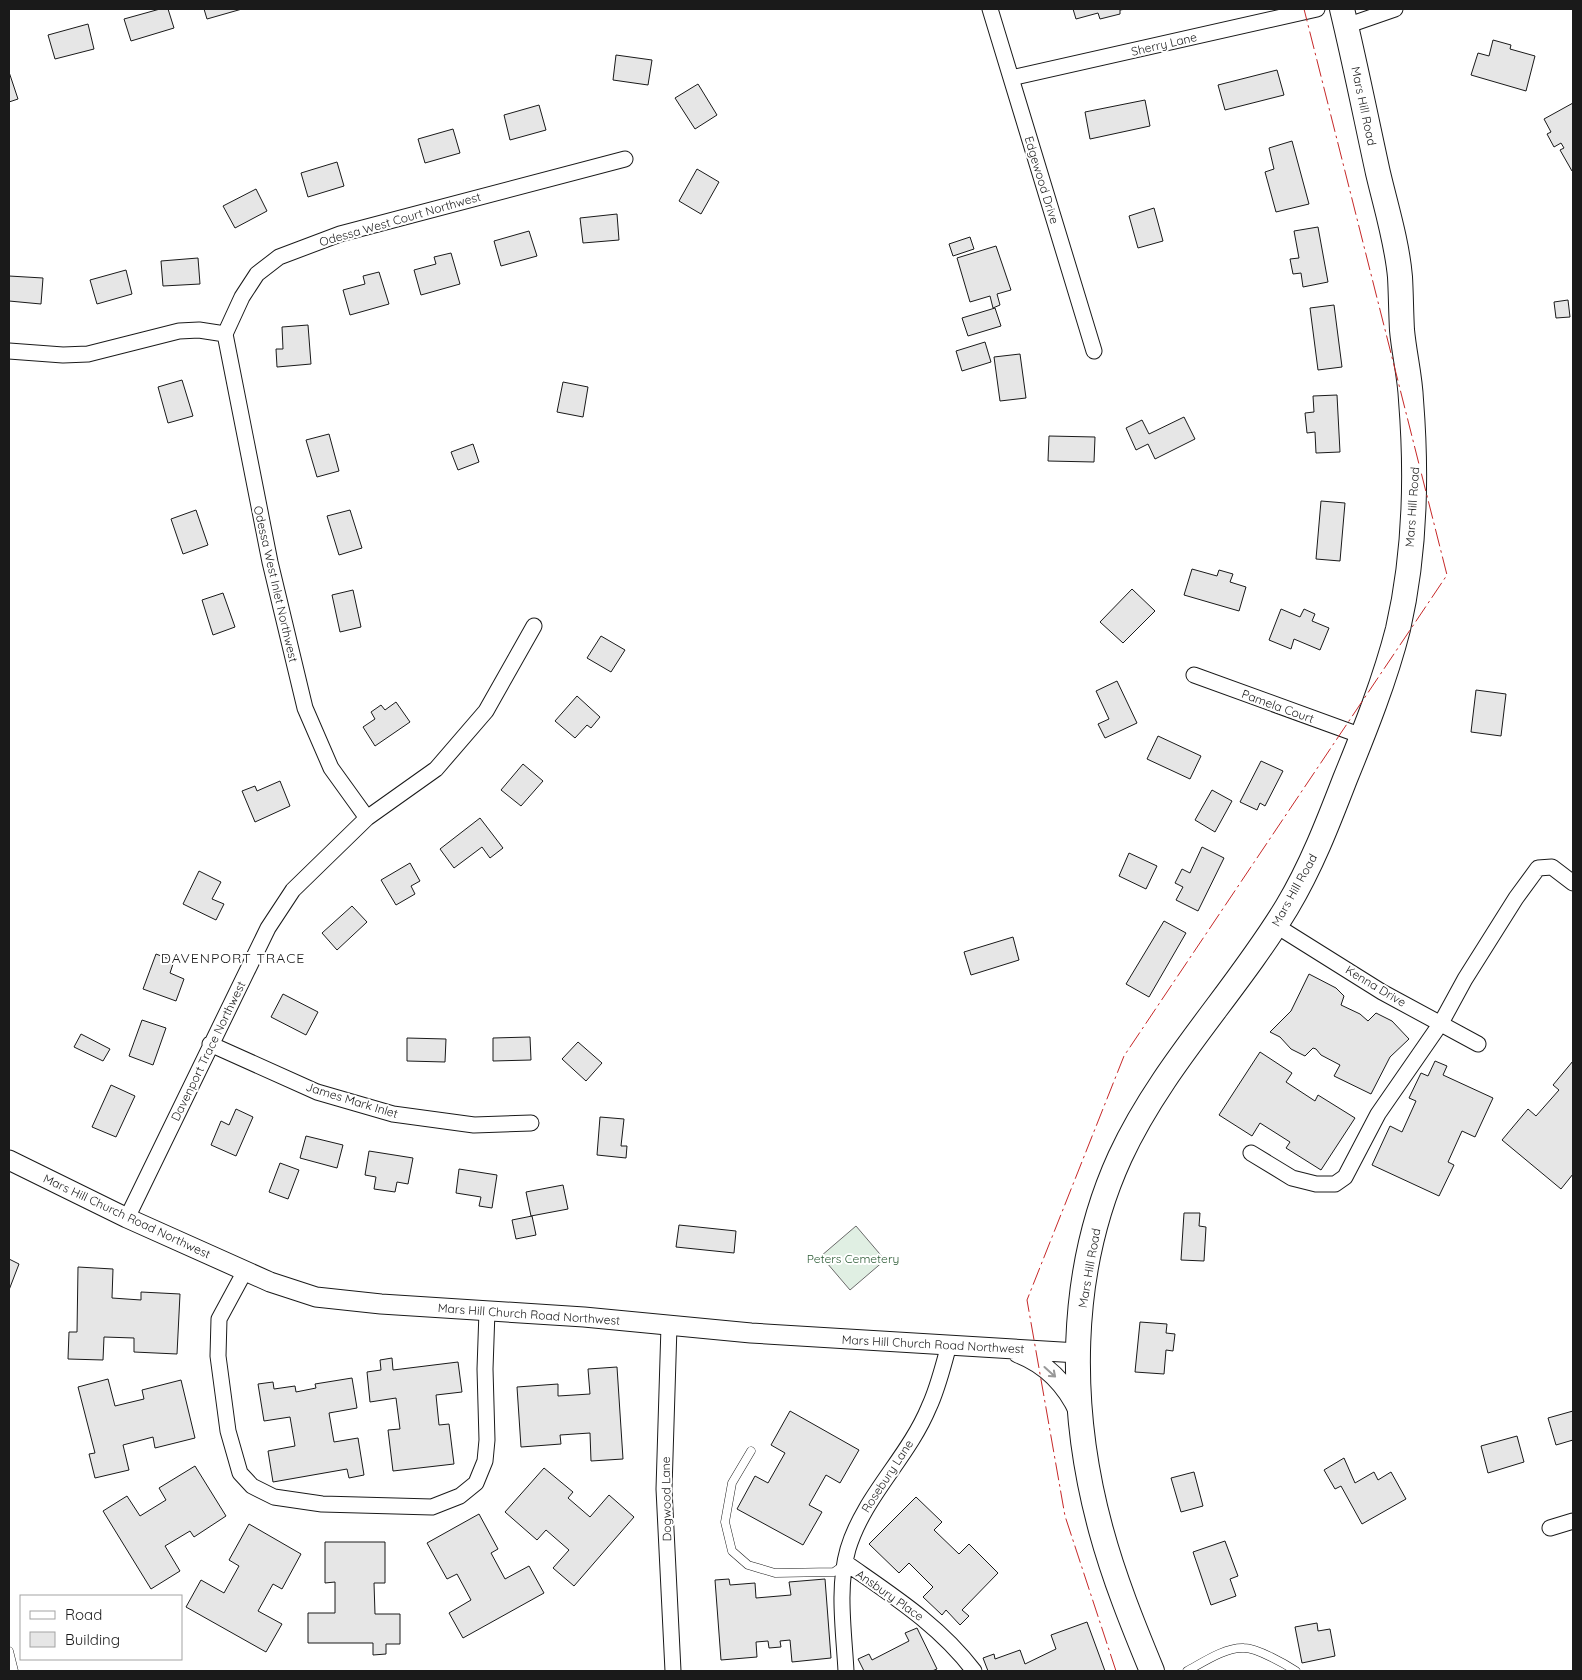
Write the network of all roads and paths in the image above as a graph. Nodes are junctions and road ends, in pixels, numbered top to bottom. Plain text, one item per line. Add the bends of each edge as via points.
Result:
1 (990, 9) edge
2 (1317, 9) edge
3 (1395, 9) edge
4 (1344, 17) edge
5 (1011, 78) junction
6 (624, 159) dead end
7 (225, 334) junction
8 (9, 351) edge
9 (1094, 351) dead end
10 (534, 626) dead end
11 (1194, 675) dead end
12 (1362, 736) junction
13 (367, 818) junction
14 (1573, 883) edge
15 (1275, 925) junction
16 (1440, 1023) junction
17 (210, 1044) junction
18 (1478, 1044) dead end
19 (531, 1123) dead end
20 (1251, 1153) dead end
21 (9, 1160) edge
22 (127, 1218) junction
23 (245, 1271) junction
24 (487, 1311) junction
25 (669, 1326) junction
26 (949, 1345) junction
27 (1008, 1348) junction
28 (1078, 1352) junction
29 (1080, 1414) junction
30 (751, 1451) dead end
31 (1573, 1521) edge
32 (1550, 1528) dead end
33 (846, 1564) junction
34 (9, 1651) edge
35 (14, 1671) edge
36 (673, 1671) edge
37 (846, 1671) edge
38 (974, 1671) edge
39 (1152, 1671) edge
40 (1187, 1671) edge
41 (1296, 1671) edge

1 - 5 street, Edgewood Drive
2 - 5 street, Sherry Lane
3 - 4 street
4 - 12 main road, Mars Hill Road via 1400,273 1415,464 1403,605 1382,685
5 - 9 street, Edgewood Drive
6 - 7 street, Odessa West Court Northwest via 349,232 278,257 257,274
7 - 8 street via 179,331 88,354
7 - 13 street, Odessa West Inlet Northwest via 268,554 305,708 331,768
10 - 13 street, Davenport Trace Northwest via 486,711 436,769
11 - 12 street, Pamela Court
12 - 15 main road, Mars Hill Road via 1311,863
13 - 17 street, Davenport Trace Northwest via 293,890 268,928
14 - 16 street via 1552,866 1538,868 1465,978
15 - 16 street, Kenna Drive via 1382,992
15 - 28 main road, Mars Hill Road via 1170,1071 1136,1125 1120,1158 1090,1244
16 - 18 street, Kenna Drive
16 - 20 street via 1378,1114 1345,1177 1335,1184 1316,1184 1292,1178
17 - 19 street, James Mark Inlet via 317,1092 393,1114 474,1125
17 - 22 street, Davenport Trace Northwest
21 - 22 street, Mars Hill Church Road Northwest
22 - 23 street, Mars Hill Church Road Northwest
23 - 24 street, Mars Hill Church Road Northwest via 316,1297
23 - 24 street via 219,1318 218,1356 228,1431 240,1473 252,1486 274,1497 322,1504 432,1507 460,1496 476,1483 487,1440 484,1369
24 - 25 street, Mars Hill Church Road Northwest
25 - 26 street, Mars Hill Church Road Northwest
25 - 36 street, Dogwood Lane via 664,1489
26 - 27 street, Mars Hill Church Road Northwest
26 - 33 street, Rosebury Lane via 929,1408 858,1520
27 - 28 street, Mars Hill Church Road Northwest
27 -> 29 street via 1037,1360 1047,1368 1067,1390
28 - 29 main road, Mars Hill Road
29 - 39 main road, Mars Hill Road via 1101,1533 1126,1608
30 - 33 lane via 732,1483 725,1522 732,1551 748,1565 775,1573 834,1572
31 - 32 street
33 - 37 street, Rosebury Lane via 843,1597
33 - 38 street, Ansbury Place via 922,1616
34 - 35 lane
40 - 41 lane via 1243,1647

